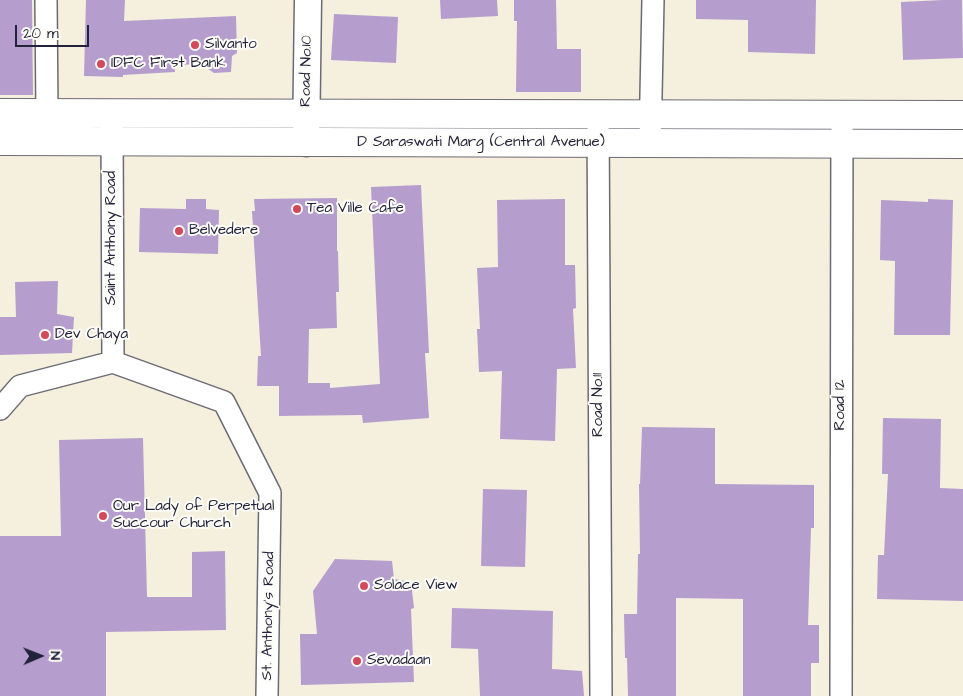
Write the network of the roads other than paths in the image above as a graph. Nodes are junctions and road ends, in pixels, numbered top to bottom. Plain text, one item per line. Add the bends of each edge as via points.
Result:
1 (46, 0) edge
2 (308, 0) edge
3 (654, 0) edge
4 (0, 113) edge
5 (47, 113) junction
6 (112, 113) junction
7 (306, 114) junction
8 (598, 114) junction
9 (650, 114) junction
10 (842, 115) junction
11 (963, 115) edge
12 (0, 141) edge
13 (112, 142) junction
14 (306, 143) junction
15 (597, 143) junction
16 (650, 143) junction
17 (842, 143) junction
18 (963, 144) edge
19 (113, 362) junction
20 (0, 409) edge
21 (268, 696) edge
22 (601, 696) edge
23 (841, 696) edge

1 - 5 street
2 - 7 street, Road No.10
3 - 9 street
4 - 5 main road, D Saraswati Marg (Central Avenue)
5 - 6 main road, D Saraswati Marg (Central Avenue)
6 - 7 main road, D Saraswati Marg (Central Avenue)
6 - 13 street, Saint Anthony Road
7 - 8 main road, D Saraswati Marg (Central Avenue)
7 - 14 street, Road No.10
8 - 9 main road, D Saraswati Marg (Central Avenue)
8 - 15 street, Road No.11
9 - 10 main road, D Saraswati Marg (Central Avenue)
9 - 16 street
10 - 11 main road, D Saraswati Marg (Central Avenue)
10 - 17 street, Road 12
12 - 13 main road, D Saraswati Marg (Central Avenue)
13 - 14 main road, D Saraswati Marg (Central Avenue)
13 - 19 street, Saint Anthony Road
14 - 15 main road, D Saraswati Marg (Central Avenue)
15 - 16 main road, D Saraswati Marg (Central Avenue)
15 - 22 street, Road No.11
16 - 17 main road, D Saraswati Marg (Central Avenue)
17 - 18 main road, D Saraswati Marg (Central Avenue)
17 - 23 street, Road 12
19 - 20 street via 20,386
19 - 21 street, St. Anthony's Road via 224,402 270,493

